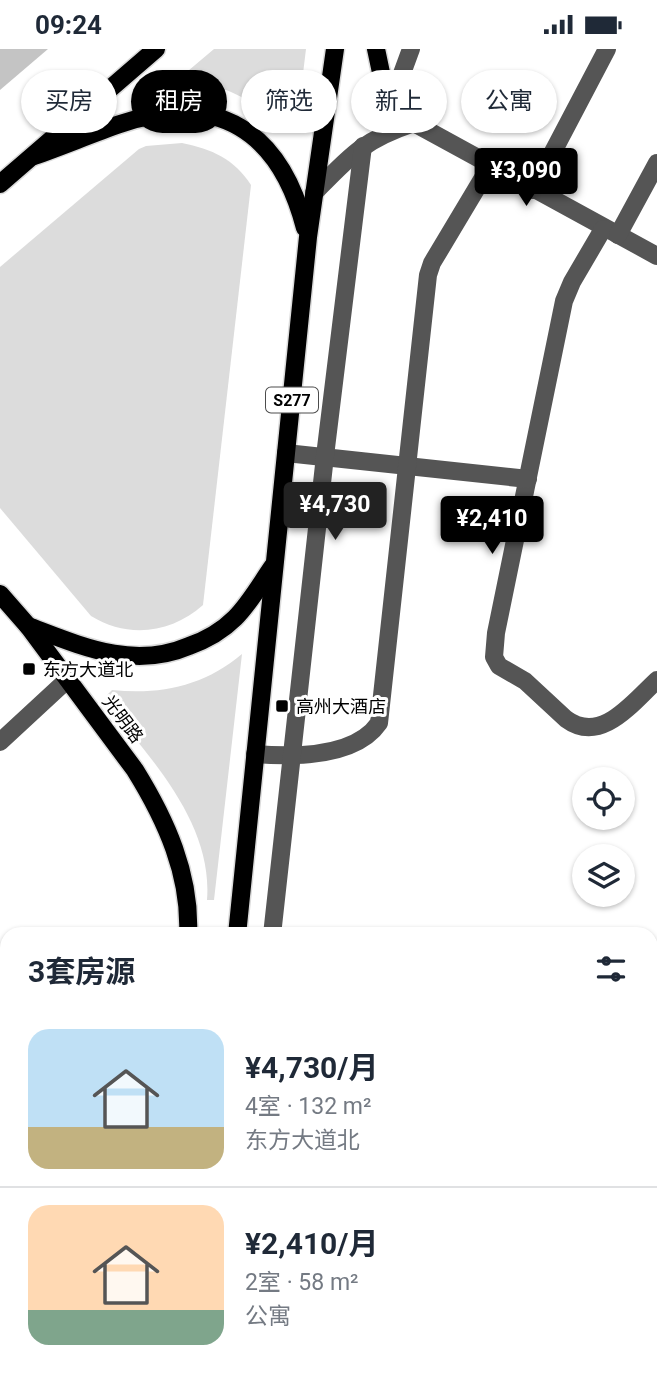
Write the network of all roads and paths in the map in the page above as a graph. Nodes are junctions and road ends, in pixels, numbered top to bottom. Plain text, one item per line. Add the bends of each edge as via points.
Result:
1 (335, 49) edge
2 (376, 49) edge
3 (411, 49) edge
4 (607, 49) edge
5 (150, 51) edge
6 (379, 70) edge
7 (403, 70) edge
8 (386, 133) edge
9 (432, 133) edge
10 (363, 146) junction
11 (34, 156) junction
12 (657, 163) edge
13 (491, 166) junction
14 (0, 184) edge
15 (533, 190) junction
16 (314, 193) junction
17 (611, 232) junction
18 (308, 237) junction
19 (657, 257) edge
20 (286, 453) junction
21 (325, 456) junction
22 (406, 466) junction
23 (528, 479) junction
24 (275, 563) junction
25 (0, 594) edge
26 (28, 626) junction
27 (67, 680) junction
28 (657, 680) edge
29 (0, 742) edge
30 (256, 754) junction
31 (291, 757) junction
32 (188, 927) edge
33 (238, 927) edge
34 (273, 927) edge

1 - 16 main road, S277
2 - 6 main road
3 - 7 street
4 - 15 street
5 - 11 main road, S277
8 - 10 street
9 - 13 street
10 - 16 street
10 - 21 street
11 - 14 main road, S277
11 - 18 main road, S277 via 131,121 178,113 208,114 245,130 272,154 294,192
12 - 17 street
13 - 15 street
13 - 22 street via 428,275
15 - 17 street
16 - 18 main road, S277
17 - 19 street
17 - 23 street via 572,282 564,301
18 - 20 main road, S277
20 - 21 street
20 - 24 main road, S277
21 - 22 street
21 - 31 street
22 - 23 street
22 - 31 street via 379,723 350,743
23 - 28 street via 496,633 495,661 572,723 586,727 613,721
24 - 26 main road via 236,617 177,652 131,657 82,646
24 - 30 main road
25 - 26 main road, 光明路
26 - 27 main road, 光明路
27 - 29 street
27 - 32 main road, 光明路 via 135,770 166,824 187,898
30 - 31 street
30 - 33 main road
31 - 34 street

